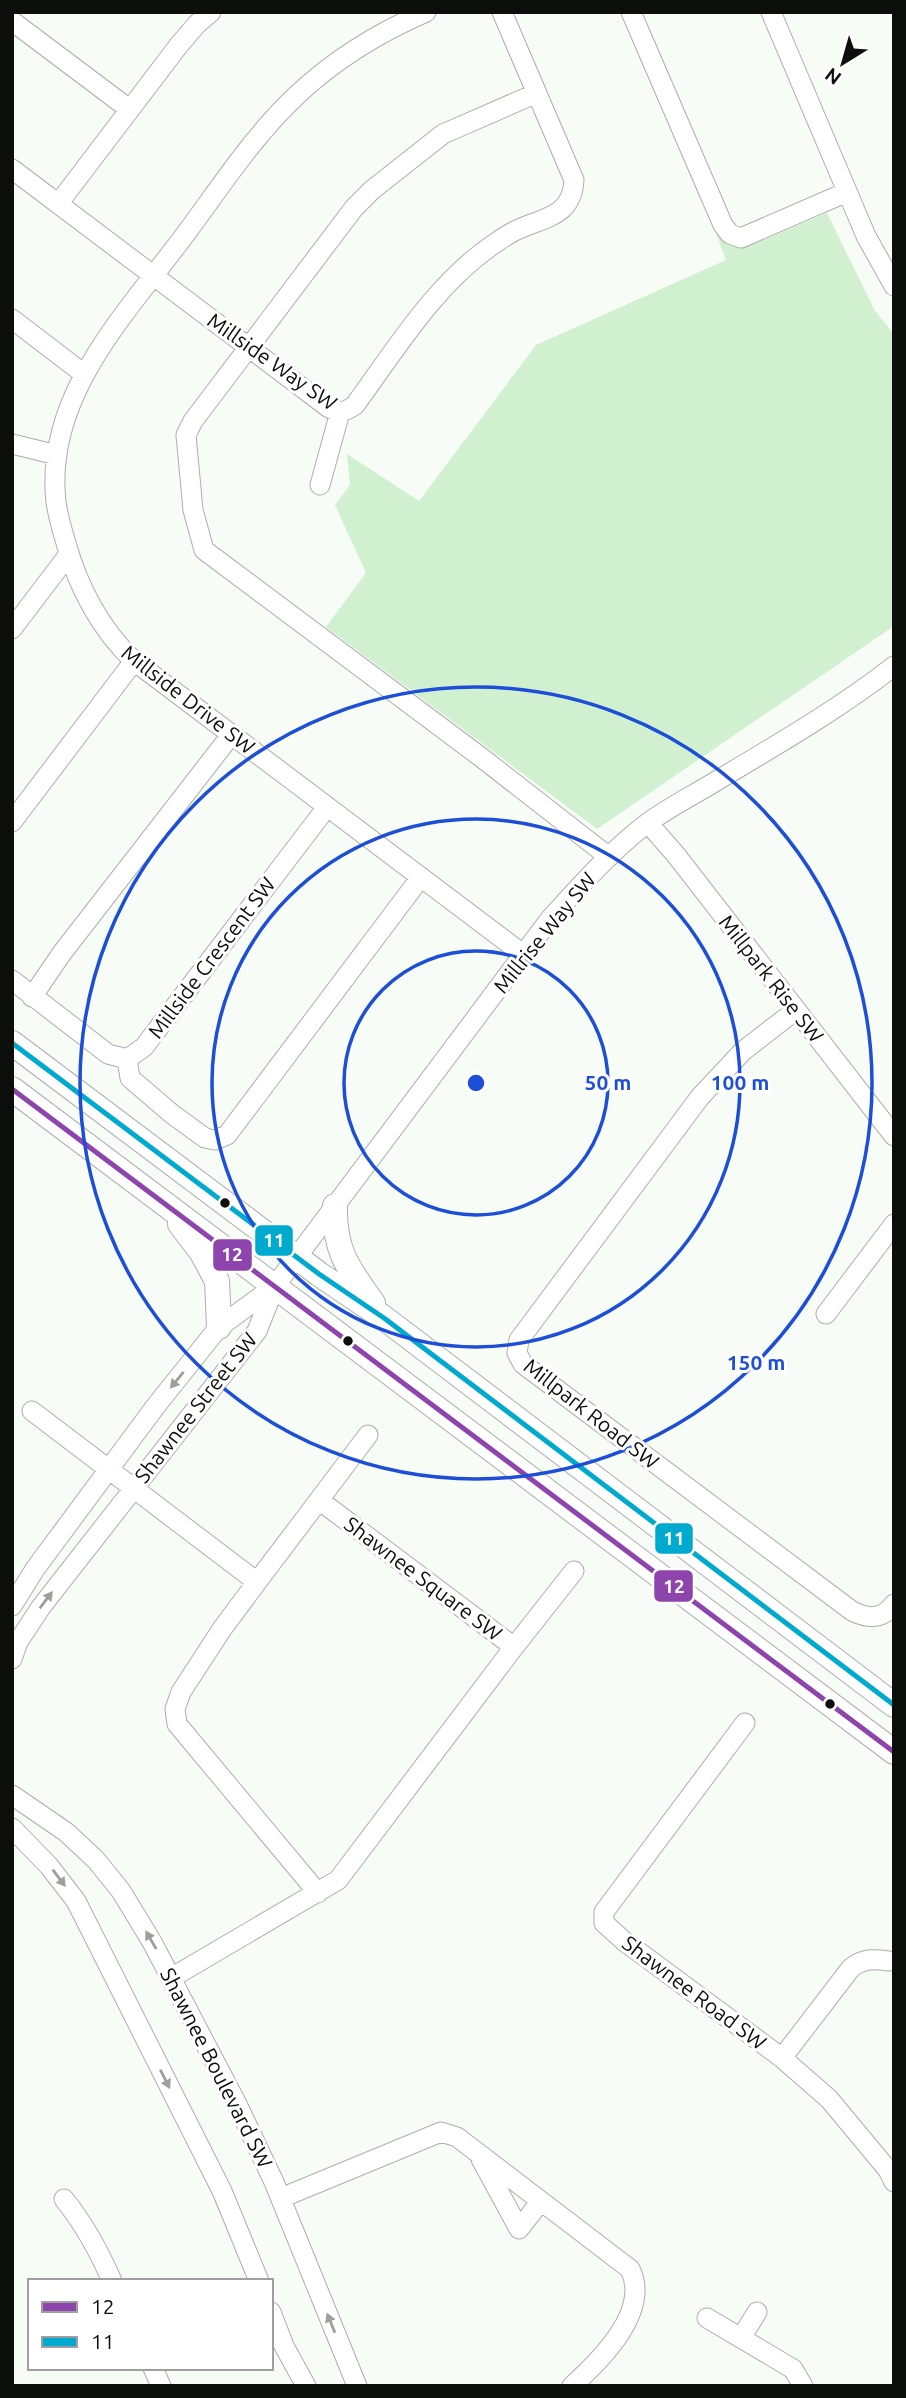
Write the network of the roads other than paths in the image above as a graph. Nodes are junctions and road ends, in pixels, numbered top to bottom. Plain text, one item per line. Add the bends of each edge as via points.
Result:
1 (211, 12) edge
2 (426, 12) edge
3 (502, 12) edge
4 (631, 12) edge
5 (771, 12) edge
6 (12, 21) edge
7 (537, 93) junction
8 (129, 109) junction
9 (12, 169) edge
10 (847, 192) junction
11 (58, 204) junction
12 (154, 277) junction
13 (894, 286) edge
14 (12, 319) edge
15 (248, 348) junction
16 (84, 374) junction
17 (341, 412) junction
18 (12, 444) edge
19 (57, 455) junction
20 (320, 485) dead end
21 (69, 554) junction
22 (12, 629) edge
23 (134, 661) junction
24 (894, 666) edge
25 (231, 734) junction
26 (327, 807) junction
27 (12, 822) edge
28 (648, 823) junction
29 (609, 857) junction
30 (421, 877) junction
31 (524, 956) junction
32 (12, 980) edge
33 (32, 997) junction
34 (796, 1010) junction
35 (12, 1043) edge
36 (127, 1059) junction
37 (12, 1089) edge
38 (894, 1136) edge
39 (160, 1199) junction
40 (335, 1206) junction
41 (894, 1224) edge
42 (297, 1257) junction
43 (275, 1286) junction
44 (826, 1314) dead end
45 (384, 1318) junction
46 (219, 1327) junction
47 (32, 1411) dead end
48 (368, 1435) dead end
49 (109, 1471) junction
50 (132, 1489) junction
51 (319, 1500) junction
52 (574, 1571) dead end
53 (257, 1582) junction
54 (894, 1604) edge
55 (12, 1606) edge
56 (514, 1647) junction
57 (12, 1659) edge
58 (894, 1705) edge
59 (746, 1723) dead end
60 (894, 1752) edge
61 (12, 1795) edge
62 (12, 1828) edge
63 (318, 1893) junction
64 (889, 1961) dead end
65 (171, 1978) junction
66 (782, 2058) junction
67 (477, 2152) junction
68 (894, 2182) edge
69 (281, 2198) junction
70 (64, 2199) dead end
71 (541, 2201) junction
72 (111, 2279) edge
73 (258, 2279) edge
74 (757, 2312) dead end
75 (273, 2317) edge
76 (707, 2318) dead end
77 (741, 2338) junction
78 (154, 2370) edge
79 (161, 2386) edge
80 (306, 2386) edge
81 (357, 2386) edge
82 (572, 2386) edge
83 (803, 2386) edge

1 - 8 street via 178,45
2 - 12 street, Millside Drive SW via 352,52 297,94 253,144
3 - 7 street, Millside Way SW
4 - 10 street via 730,234 741,238
5 - 10 street
6 - 8 street
7 - 15 street via 443,134 373,190 354,208
7 - 17 street, Millside Way SW via 574,180 568,203 562,211 516,230 466,267 438,293 355,405
8 - 11 street
9 - 11 street, Millside Way SW
10 - 13 street
11 - 12 street, Millside Way SW
12 - 15 street, Millside Way SW
12 - 16 street, Millside Drive SW
14 - 16 street
15 - 17 street, Millside Way SW via 329,408
15 - 29 street via 186,435 194,510 204,550
16 - 19 street, Millside Drive SW
17 - 20 street
18 - 19 street
19 - 21 street, Millside Drive SW via 56,501
21 - 22 street
21 - 23 street, Millside Drive SW via 105,629
23 - 25 street, Millside Drive SW
23 - 27 street
24 - 28 street, Millrise Way SW via 790,737
25 - 26 street, Millside Drive SW
25 - 33 street
26 - 30 street, Millside Drive SW
26 - 36 street, Millside Crescent SW via 144,1047
28 - 29 street, Millrise Way SW
28 - 34 street, Millpark Rise SW
29 - 31 street, Millrise Way SW via 550,919
30 - 31 street, Millside Drive SW
30 - 36 street via 227,1135 205,1138 172,1114 130,1078
31 - 40 street, Millrise Way SW
32 - 33 street
33 - 36 street via 108,1054
34 - 38 street, Millpark Rise SW
34 - 54 street, Millpark Road SW via 743,1051 700,1097 519,1340 517,1353 523,1364 852,1611 874,1618
35 - 42 main road
37 - 39 main road
39 - 43 main road
39 - 46 main road via 202,1253 217,1281
40 - 42 street, Millrise Way SW
40 - 45 main road via 342,1257
41 - 44 street
42 - 43 street, Millrise Way SW
42 - 45 main road
43 - 46 street, Shawnee Street SW
43 - 50 street, Shawnee Street SW via 257,1331
43 - 60 main road
45 - 58 main road
46 -> 49 street, Shawnee Street SW
47 - 49 street
48 - 51 street
49 - 50 street
49 - 55 street, Shawnee Street SW
50 - 53 street
57 -> 50 street, Shawnee Street SW via 41,1607
51 - 53 street
51 - 56 street, Shawnee Square SW
52 - 56 street
53 - 63 street via 181,1692 175,1709 177,1724
56 - 63 street, Shawnee Square SW via 354,1862
59 - 66 street, Shawnee Road SW via 603,1917 624,1941
65 -> 61 street, Shawnee Boulevard SW via 121,1891 96,1860 66,1832
62 -> 73 street via 76,1901 222,2191
63 - 65 street, Shawnee Square SW
64 - 66 street via 868,1959 851,1968
65 - 69 street, Shawnee Boulevard SW
66 - 68 street, Shawnee Road SW via 829,2099
67 - 69 street via 441,2132
67 - 71 street
67 - 71 street via 519,2229
81 -> 69 street, Shawnee Boulevard SW
70 - 72 street via 99,2250
71 - 82 street via 631,2269 636,2280 631,2315 594,2367
74 - 77 street
75 - 80 street
76 - 77 street
77 - 83 street via 793,2369
78 - 79 street

